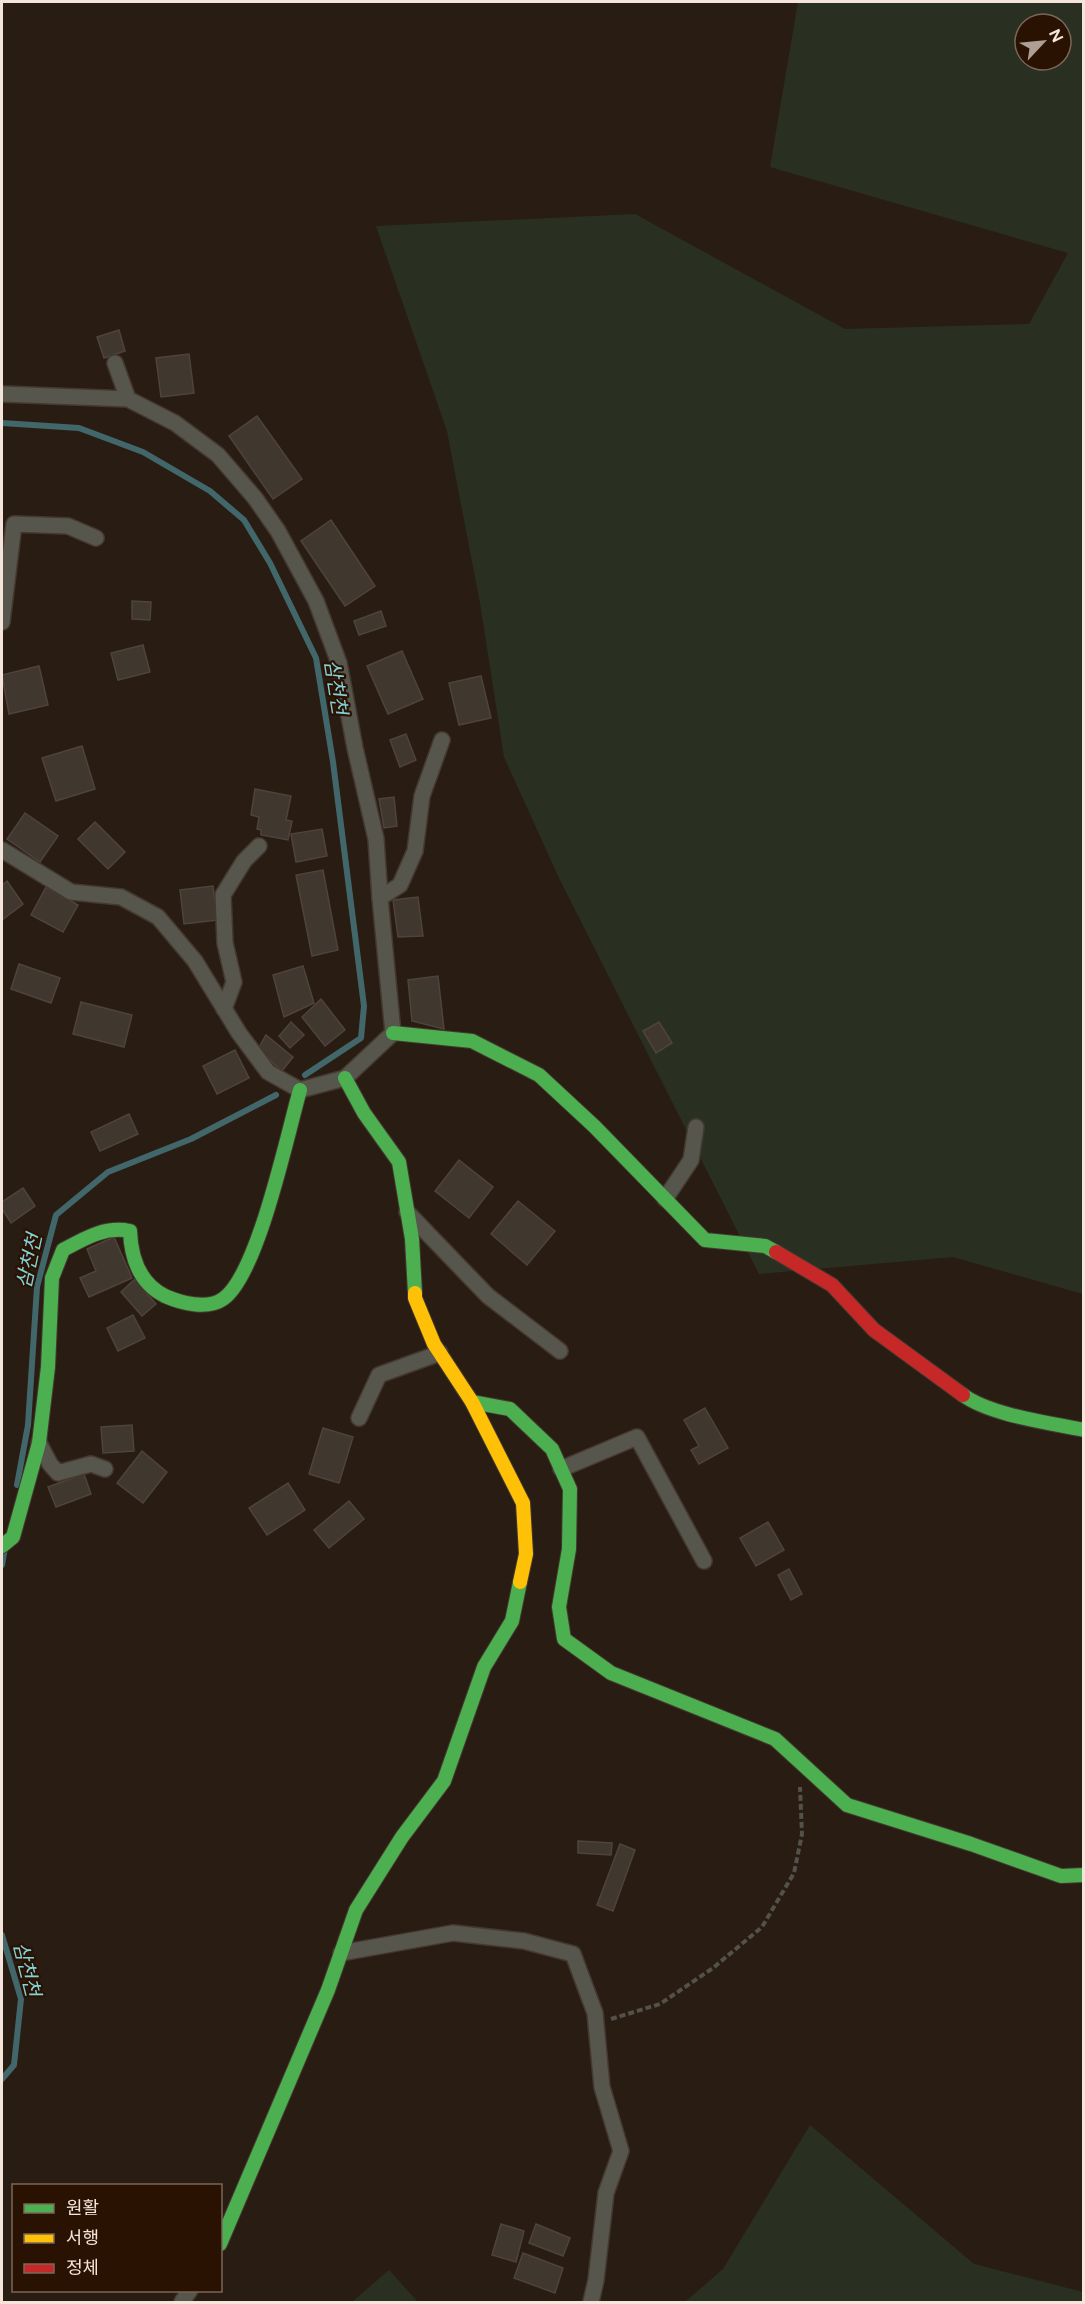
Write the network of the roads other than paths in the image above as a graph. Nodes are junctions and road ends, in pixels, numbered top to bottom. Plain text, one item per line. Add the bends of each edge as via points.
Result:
1 (115, 363) dead end
2 (2, 394) edge
3 (128, 399) junction
4 (96, 538) dead end
5 (2, 622) edge
6 (442, 740) dead end
7 (259, 846) dead end
8 (2, 850) edge
9 (380, 898) junction
10 (224, 1008) junction
11 (393, 1033) junction
12 (345, 1078) junction
13 (300, 1090) junction
14 (696, 1127) dead end
15 (665, 1199) junction
16 (407, 1212) junction
17 (560, 1351) dead end
18 (440, 1353) junction
19 (472, 1402) junction
20 (359, 1418) dead end
21 (1083, 1430) edge
22 (39, 1443) junction
23 (105, 1469) dead end
24 (561, 1469) junction
25 (2, 1546) edge
26 (704, 1560) dead end
27 (1083, 1875) edge
28 (341, 1953) junction
29 (222, 2239) edge
30 (591, 2302) edge

1 - 3 street
2 - 3 street
3 - 9 street via 175,423 218,455 278,531 316,602 339,663 376,839
4 - 5 street via 68,526 14,524
6 - 9 street via 423,796 416,851 400,885
7 - 10 street via 244,861 223,895 225,943 234,982
8 - 10 street via 71,892 121,897 158,917 195,961
9 - 11 street
10 - 13 street via 268,1072
11 - 12 street
11 - 15 street via 472,1041 539,1075
12 - 13 street
12 - 16 street via 399,1162
13 - 22 street via 257,1244 225,1298 210,1305 193,1304 155,1292 142,1278 129,1248 130,1231 118,1227 63,1250 52,1278 48,1367
14 - 15 street via 691,1160
15 - 21 street via 705,1240 765,1246 832,1285 874,1330 973,1403
16 - 17 street via 488,1296
16 - 18 street via 415,1298
18 - 19 street
18 - 20 street via 380,1375
19 - 24 street via 510,1409 552,1449
19 - 28 street via 523,1503 526,1554 512,1620 484,1667 444,1781 402,1837 356,1910
22 - 23 street via 58,1473 91,1464
22 - 25 street via 13,1538
24 - 26 street via 637,1437
24 - 27 street via 570,1490 569,1549 559,1607 564,1639 611,1673 775,1739 847,1805 1060,1876
28 - 29 street
28 - 30 street via 453,1933 524,1941 573,1954 596,2013 602,2087 621,2151 606,2193

